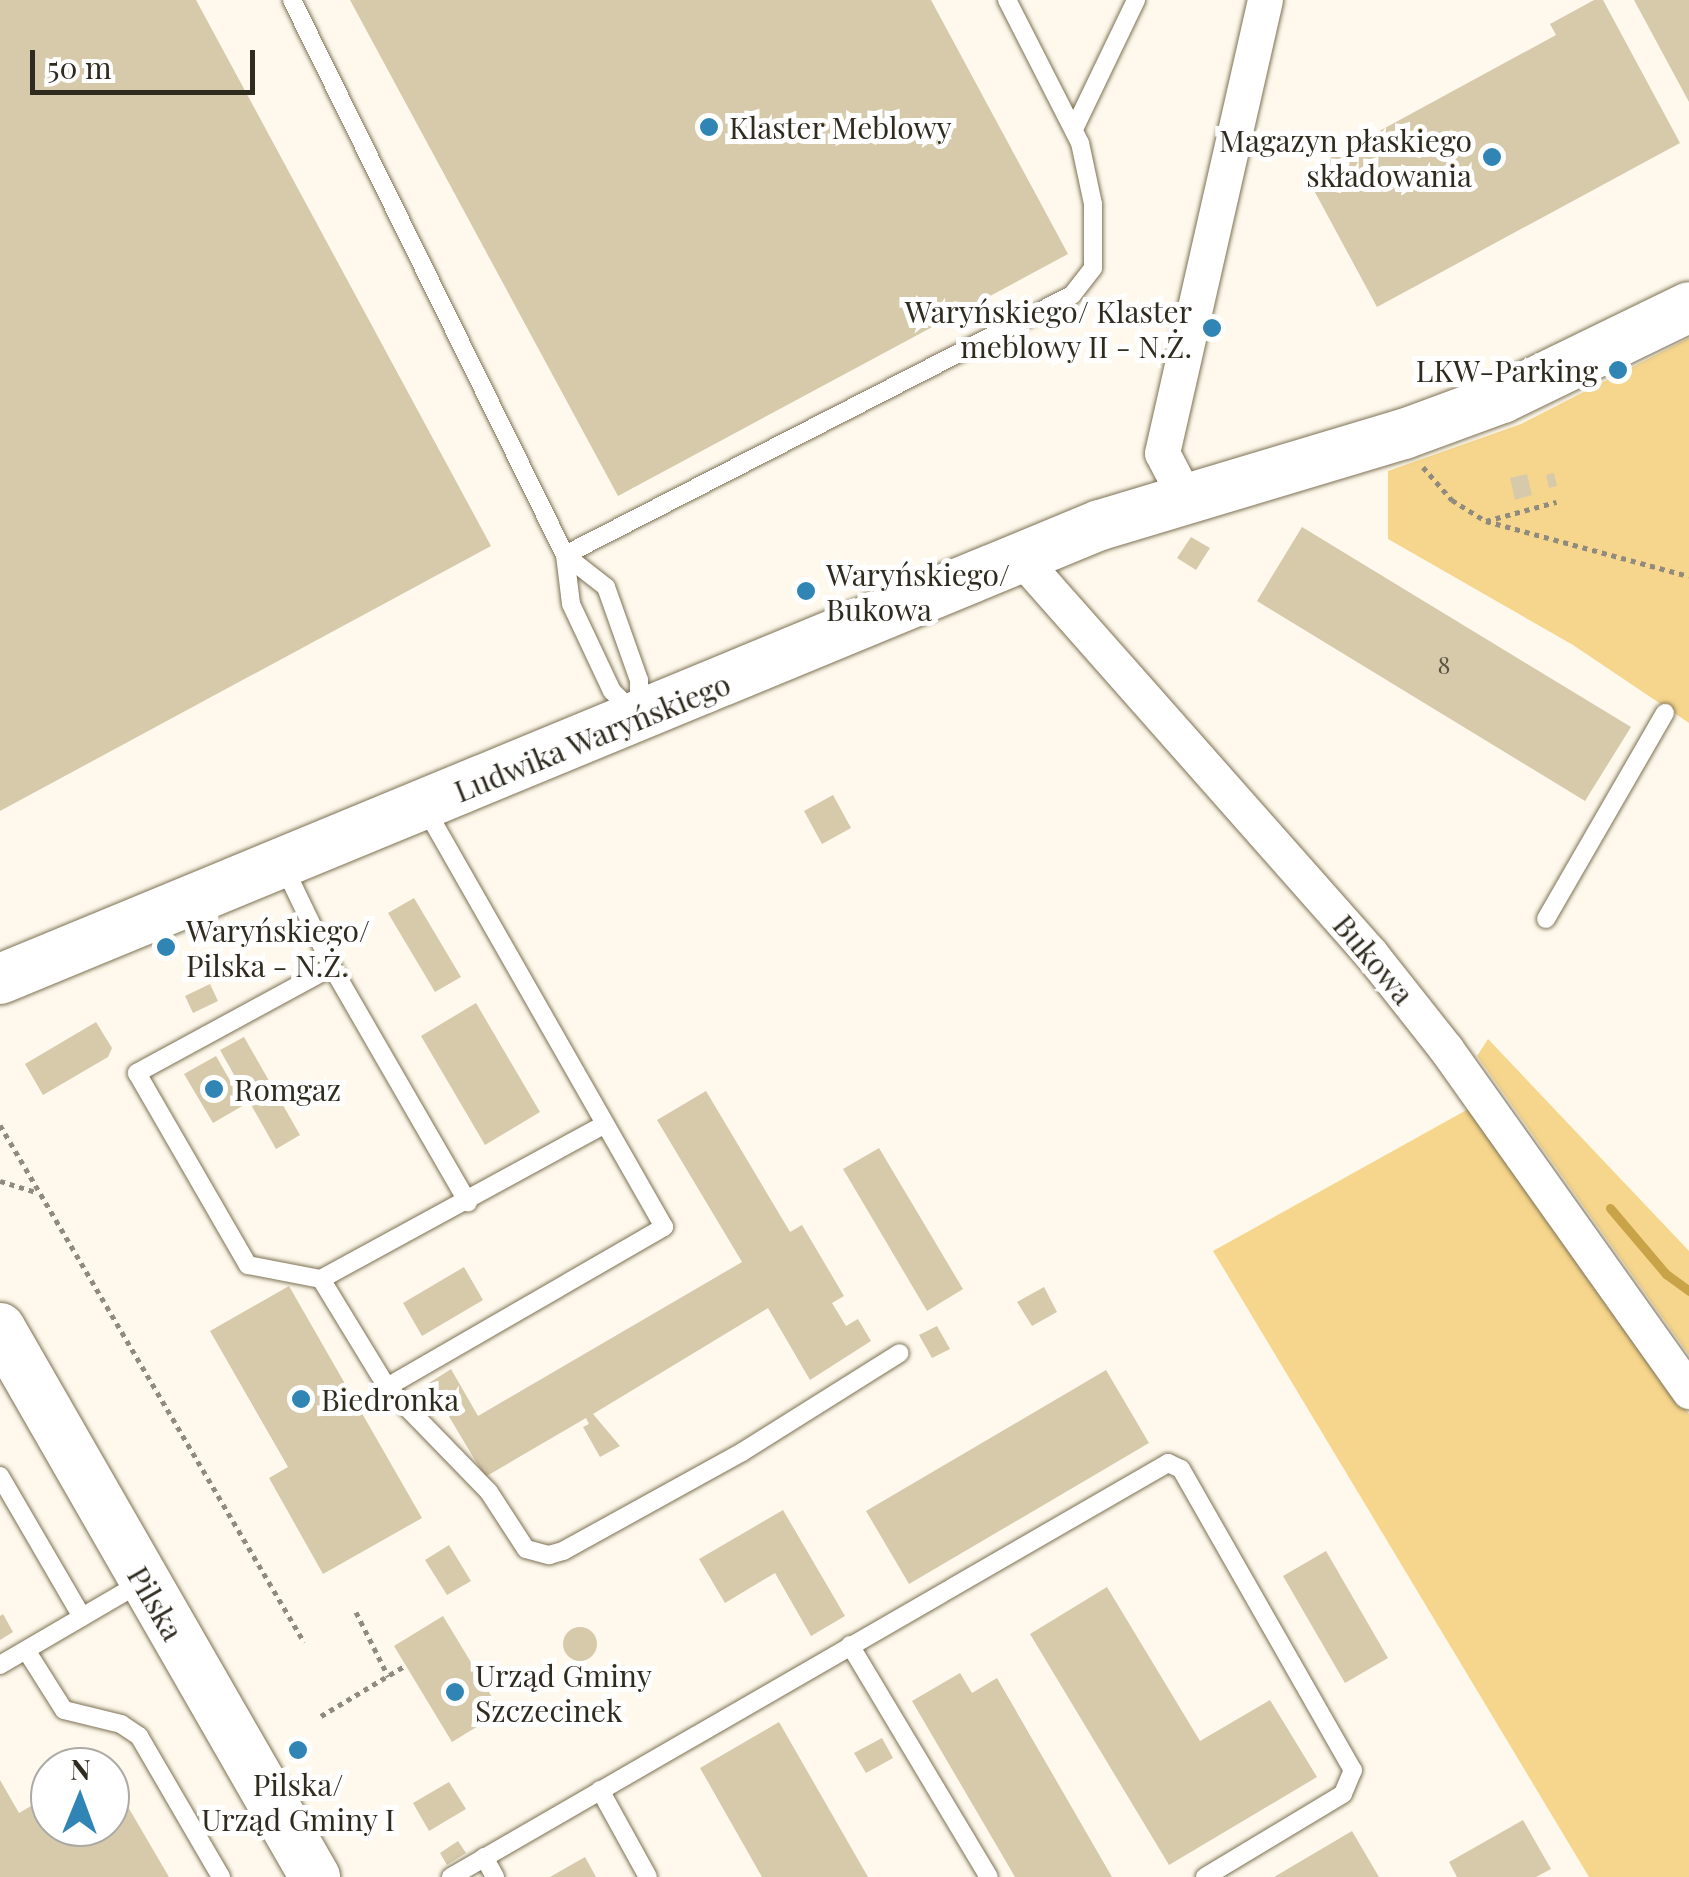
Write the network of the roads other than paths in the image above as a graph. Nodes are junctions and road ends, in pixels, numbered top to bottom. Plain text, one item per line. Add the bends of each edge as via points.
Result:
1 (292, 0) edge
2 (1007, 0) edge
3 (1136, 0) edge
4 (1265, 0) edge
5 (1074, 130) junction
6 (1689, 307) edge
7 (1184, 495) junction
8 (565, 555) junction
9 (1020, 558) junction
10 (1665, 714) dead end
11 (639, 718) junction
12 (424, 806) junction
13 (283, 864) junction
14 (1546, 919) dead end
15 (332, 967) junction
16 (0, 980) edge
17 (603, 1125) junction
18 (468, 1203) junction
19 (321, 1279) junction
20 (0, 1328) edge
21 (900, 1353) dead end
22 (387, 1387) junction
23 (1689, 1390) edge
24 (0, 1476) edge
25 (143, 1582) junction
26 (82, 1617) junction
27 (850, 1646) junction
28 (26, 1650) junction
29 (0, 1665) edge
30 (600, 1790) junction
31 (484, 1858) junction
32 (221, 1877) edge
33 (315, 1877) edge
34 (451, 1877) edge
35 (495, 1877) edge
36 (648, 1877) edge
37 (989, 1877) edge
38 (1204, 1877) edge

1 - 8 lane
2 - 5 lane
3 - 5 lane
4 - 7 street via 1162,453
5 - 8 lane via 1098,239 1093,268 1072,295
6 - 7 street, Ludwika Waryńskiego via 1502,398 1404,434
7 - 9 street, Ludwika Waryńskiego
8 - 11 lane via 571,604 612,691
8 - 11 lane via 606,587 640,680
9 - 11 street, Ludwika Waryńskiego
9 - 23 street, Bukowa via 1371,954 1456,1062
10 - 14 lane
11 - 12 street, Ludwika Waryńskiego
12 - 13 street, Ludwika Waryńskiego
12 - 17 lane
13 - 15 lane
13 - 16 street, Ludwika Waryńskiego
15 - 18 lane
15 - 19 lane via 137,1073 248,1265
17 - 18 lane
17 - 22 lane via 664,1227
18 - 19 lane
19 - 22 lane
20 - 25 street, Pilska
21 - 22 lane via 742,1452 549,1556 526,1549 489,1492
24 - 26 lane
25 - 26 lane
25 - 33 street, Pilska
26 - 28 lane
27 - 30 lane
27 - 37 lane
27 - 38 lane via 1163,1464 1177,1465 1354,1770 1344,1794
28 - 29 lane
28 - 32 lane via 64,1710 121,1724 139,1736
30 - 31 lane
30 - 36 lane
31 - 34 lane
31 - 35 lane

